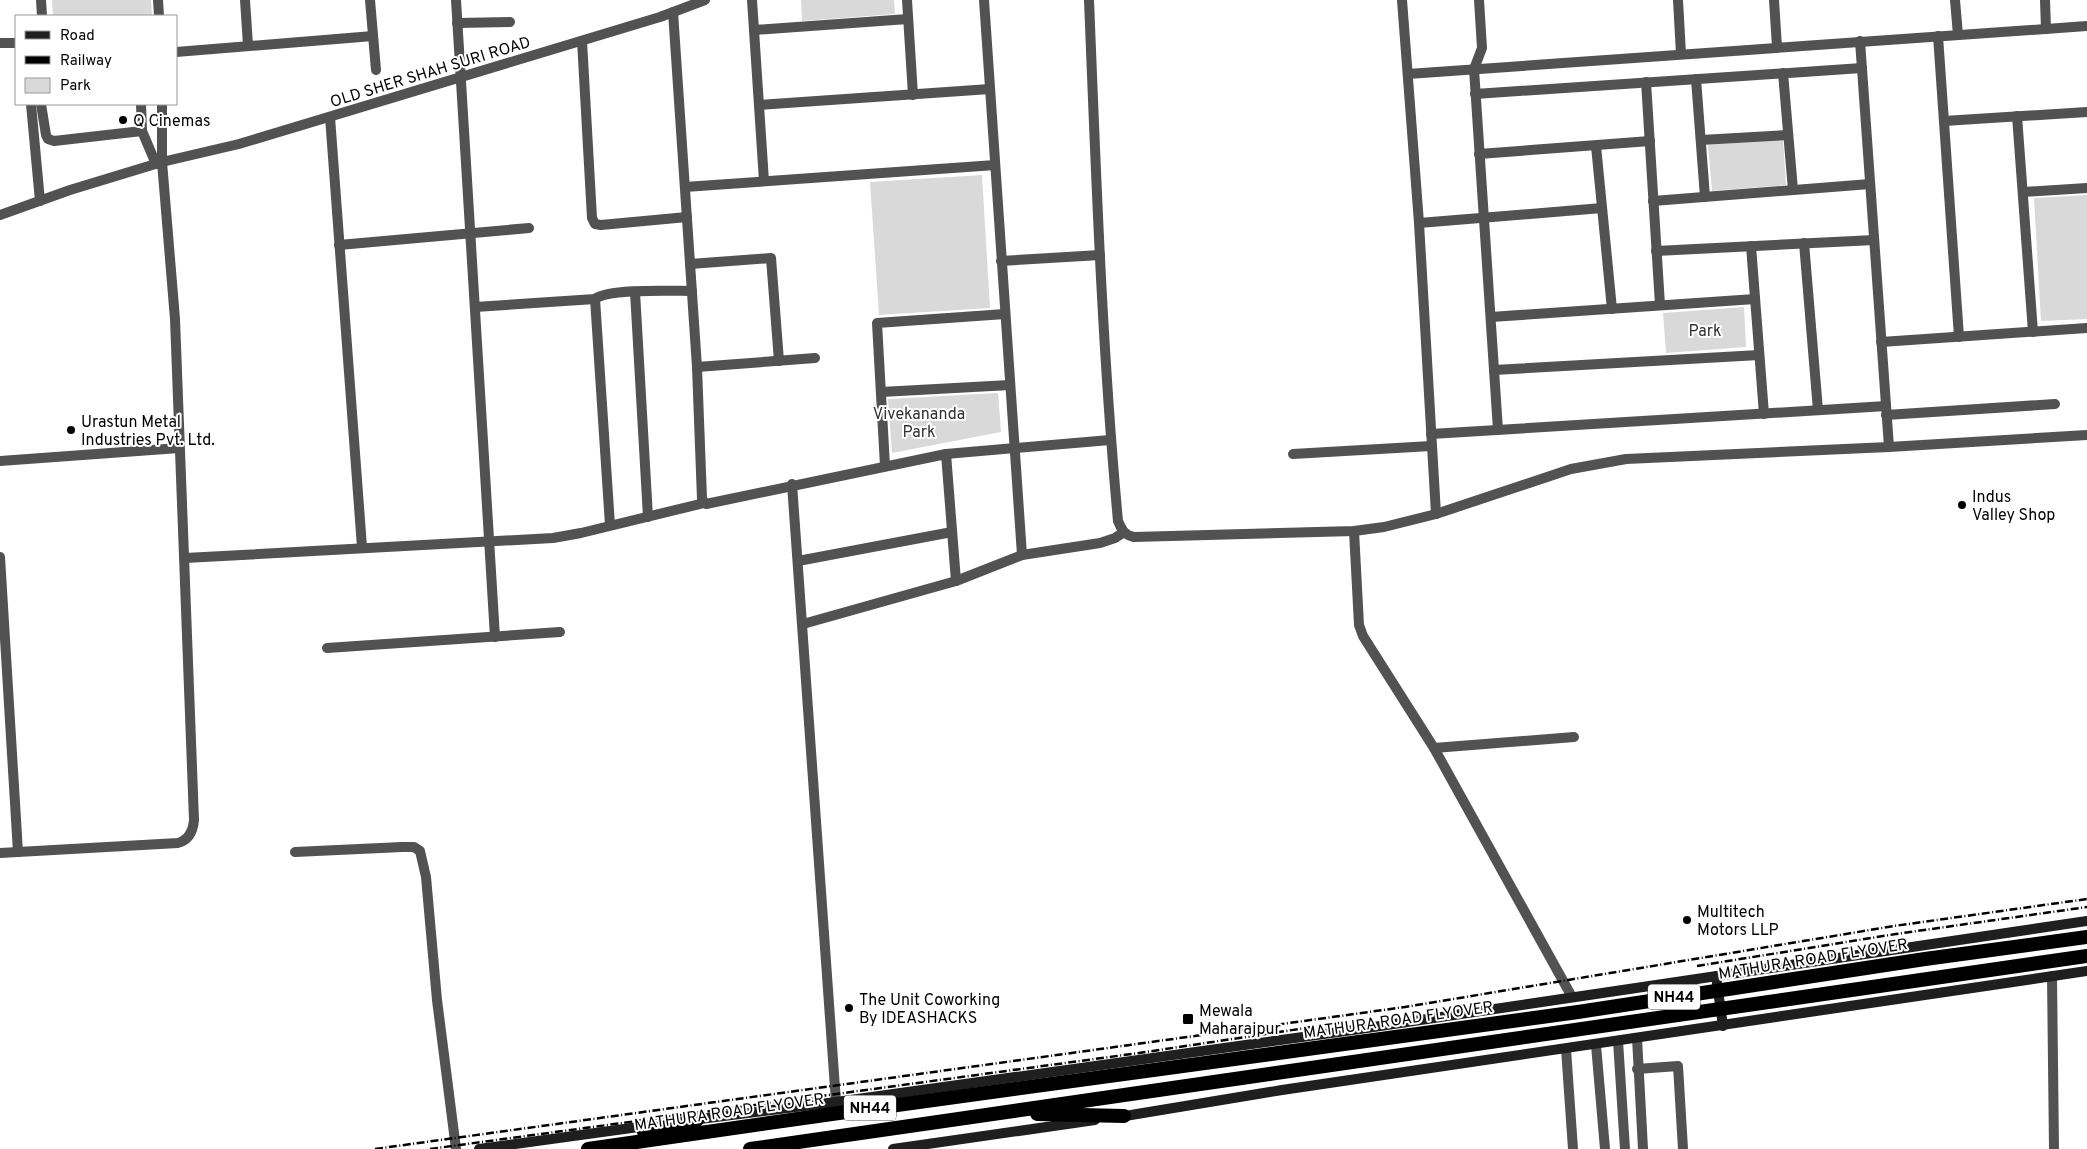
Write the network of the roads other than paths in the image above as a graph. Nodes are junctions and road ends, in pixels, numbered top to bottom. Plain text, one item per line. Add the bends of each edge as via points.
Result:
1 (41, 0) edge
2 (158, 0) edge
3 (245, 0) edge
4 (370, 0) edge
5 (456, 0) edge
6 (705, 0) edge
7 (752, 0) edge
8 (907, 0) edge
9 (984, 0) edge
10 (1089, 0) edge
11 (1402, 0) edge
12 (1479, 0) edge
13 (1678, 0) edge
14 (1774, 0) edge
15 (1956, 0) edge
16 (2045, 0) edge
17 (673, 12) junction
18 (42, 15) edge
19 (159, 15) edge
20 (908, 19) junction
21 (510, 22) dead end
22 (457, 23) junction
23 (2087, 26) edge
24 (2046, 29) junction
25 (754, 30) junction
26 (1958, 35) junction
27 (373, 36) junction
28 (1938, 36) junction
29 (582, 41) junction
30 (1860, 41) junction
31 (0, 43) edge
32 (15, 43) edge
33 (248, 45) junction
34 (1777, 47) junction
35 (178, 52) edge
36 (1681, 54) junction
37 (1862, 68) junction
38 (1474, 69) junction
39 (376, 70) dead end
40 (1783, 73) junction
41 (1408, 74) junction
42 (460, 78) junction
43 (1696, 79) junction
44 (1646, 82) junction
45 (990, 89) junction
46 (1475, 94) junction
47 (913, 95) junction
48 (31, 105) edge
49 (41, 105) edge
50 (141, 105) edge
51 (162, 105) edge
52 (759, 105) junction
53 (2087, 112) edge
54 (2017, 116) junction
55 (330, 117) junction
56 (1944, 121) junction
57 (142, 132) junction
58 (1788, 135) junction
59 (1701, 140) junction
60 (1650, 141) junction
61 (1596, 146) junction
62 (1479, 154) junction
63 (159, 163) junction
64 (995, 165) junction
65 (764, 181) junction
66 (1870, 184) junction
67 (685, 187) junction
68 (2087, 188) edge
69 (1793, 190) junction
70 (2023, 192) junction
71 (1705, 197) junction
72 (40, 201) junction
73 (1653, 201) junction
74 (1602, 208) junction
75 (0, 215) edge
76 (687, 217) junction
77 (1484, 218) junction
78 (1419, 223) junction
79 (528, 228) dead end
80 (470, 234) junction
81 (1874, 240) junction
82 (1804, 244) junction
83 (339, 245) junction
84 (1751, 246) junction
85 (1656, 251) junction
86 (1100, 255) junction
87 (1001, 261) junction
88 (690, 264) junction
89 (692, 291) junction
90 (635, 292) junction
91 (595, 299) junction
92 (1755, 299) junction
93 (1660, 306) junction
94 (475, 307) junction
95 (1612, 309) junction
96 (1005, 314) junction
97 (1491, 317) junction
98 (2087, 328) edge
99 (2033, 332) junction
100 (1958, 337) junction
101 (1881, 342) junction
102 (1759, 355) junction
103 (815, 358) dead end
104 (779, 361) junction
105 (697, 367) junction
106 (1494, 370) junction
107 (1010, 386) junction
108 (881, 392) junction
109 (2056, 404) dead end
110 (1818, 410) junction
111 (1886, 411) junction
112 (1764, 414) junction
113 (1498, 430) junction
114 (1431, 434) junction
115 (2087, 435) edge
116 (1110, 440) junction
117 (1432, 446) junction
118 (1888, 447) junction
119 (179, 448) junction
120 (1014, 448) junction
121 (946, 454) junction
122 (1293, 454) dead end
123 (0, 462) edge
124 (885, 466) junction
125 (792, 484) junction
126 (704, 502) junction
127 (1436, 514) junction
128 (648, 517) junction
129 (610, 525) junction
130 (1354, 531) junction
131 (952, 532) junction
132 (1124, 532) junction
133 (490, 541) junction
134 (362, 547) junction
135 (1022, 555) junction
136 (0, 557) edge
137 (185, 558) junction
138 (798, 561) junction
139 (956, 581) junction
140 (803, 624) junction
141 (560, 632) dead end
142 (496, 637) junction
143 (327, 648) dead end
144 (1574, 737) dead end
145 (1434, 748) junction
146 (18, 852) junction
147 (295, 852) dead end
148 (0, 853) edge
149 (2087, 921) edge
150 (2087, 937) edge
151 (2087, 956) edge
152 (2087, 971) edge
153 (1716, 976) junction
154 (2052, 976) junction
155 (1572, 997) junction
156 (1723, 1026) junction
157 (1637, 1038) junction
158 (1618, 1041) junction
159 (1596, 1045) junction
160 (1566, 1049) junction
161 (1637, 1069) junction
162 (836, 1102) junction
163 (1005, 1112) junction
164 (1124, 1116) junction
165 (697, 1120) junction
166 (456, 1149) edge
167 (479, 1149) edge
168 (591, 1149) edge
169 (750, 1149) edge
170 (894, 1149) edge
171 (1573, 1149) edge
172 (1605, 1149) edge
173 (1624, 1149) edge
174 (1643, 1149) edge
175 (1683, 1149) edge
176 (2054, 1149) edge

1 - 18 street
2 - 19 street
3 - 33 street
4 - 27 street
5 - 22 street
6 - 17 street, OLD SHER SHAH SURI ROAD
7 - 25 street
8 - 20 street
9 - 45 street
10 - 86 street
11 - 41 street
12 - 38 street via 1482,48
13 - 36 street
14 - 34 street
15 - 26 street
16 - 24 street
17 - 29 street, OLD SHER SHAH SURI ROAD
17 - 67 street
20 - 25 street
20 - 47 street
21 - 22 street
22 - 42 street
23 - 24 street
24 - 26 street
25 - 52 street
26 - 28 street
27 - 33 street
27 - 39 street
28 - 30 street
28 - 56 street
29 - 42 street, OLD SHER SHAH SURI ROAD
29 - 76 street via 592,218 595,224
30 - 34 street
30 - 37 street
31 - 32 street
33 - 35 street
34 - 36 street
36 - 38 street
37 - 40 street
37 - 66 street
38 - 41 street
38 - 46 street
40 - 43 street
40 - 58 street
41 - 78 street
42 - 55 street, OLD SHER SHAH SURI ROAD
42 - 80 street
43 - 44 street
43 - 59 street
44 - 46 street
44 - 60 street
45 - 47 street
45 - 64 street
46 - 62 street
47 - 52 street
48 - 72 street
49 - 57 street via 46,135 54,141
50 - 57 street
51 - 63 street
52 - 65 street
53 - 54 street
54 - 56 street
54 - 70 street
55 - 63 street, OLD SHER SHAH SURI ROAD
55 - 83 street
56 - 100 street
57 - 63 street
58 - 59 street
58 - 69 street
59 - 71 street
60 - 61 street
60 - 73 street
61 - 62 street
61 - 74 street
62 - 77 street
63 - 72 street, OLD SHER SHAH SURI ROAD
63 - 119 street via 176,319
64 - 65 street
64 - 87 street
65 - 67 street
66 - 69 street
66 - 81 street
67 - 76 street
68 - 70 street
69 - 71 street
70 - 99 street
71 - 73 street
72 - 75 street, OLD SHER SHAH SURI ROAD
73 - 85 street
74 - 77 street
74 - 95 street
76 - 88 street
77 - 78 street
77 - 97 street
78 - 114 street
79 - 80 street
80 - 83 street
80 - 94 street
81 - 82 street
81 - 101 street
82 - 84 street
82 - 110 street
83 - 134 street
84 - 85 street
84 - 92 street
85 - 93 street
86 - 87 street
86 - 116 street
87 - 96 street
88 - 89 street
88 - 104 street via 772,258
89 - 90 street
89 - 105 street
90 - 91 street via 600,295
90 - 128 street
91 - 94 street
91 - 129 street
92 - 93 street
92 - 102 street
93 - 95 street
94 - 133 street
95 - 97 street
96 - 107 street
96 - 108 street via 878,322
97 - 106 street
98 - 99 street
99 - 100 street
100 - 101 street
101 - 111 street
102 - 106 street
102 - 112 street
103 - 104 street
104 - 105 street
105 - 126 street
106 - 113 street
107 - 108 street
107 - 120 street
108 - 124 street
109 - 111 street
110 - 111 street
110 - 112 street
111 - 118 street
112 - 113 street
113 - 114 street
114 - 117 street
115 - 118 street
116 - 120 street
116 - 132 street via 1118,521
117 - 122 street
117 - 127 street
118 - 127 street via 1605,462 1571,469
119 - 123 street
119 - 137 street
120 - 121 street
120 - 135 street
121 - 124 street
121 - 131 street
124 - 125 street
125 - 126 street
125 - 138 street
126 - 128 street
127 - 130 street via 1384,528
128 - 129 street
129 - 133 street via 553,538
130 - 132 street via 1134,537
130 - 145 street via 1359,625 1363,636
131 - 138 street
131 - 139 street
132 - 135 street via 1100,543
133 - 134 street
133 - 142 street
134 - 137 street
135 - 139 street
136 - 146 street
137 - 146 street via 194,820 190,835 178,843
138 - 140 street
139 - 140 street
140 - 162 street
141 - 142 street
142 - 143 street
144 - 145 street
145 - 155 street
146 - 148 street
147 - 166 street via 402,847 414,847 420,851 426,877 437,1000
149 - 153 main road
150 - 168 highway, MATHURA ROAD FLYOVER / NH44
151 - 163 highway, NH44
152 - 154 main road
153 - 155 main road
153 - 156 main road
154 - 156 main road
154 - 176 street
155 - 162 main road
156 - 157 main road
157 - 158 main road
157 - 161 street
158 - 159 main road
158 - 173 street
159 - 160 main road
159 - 172 street
160 - 164 main road
160 - 171 street
161 - 174 street
161 - 175 street via 1678,1066
162 - 165 main road
163 - 164 highway
163 - 169 highway, NH44
164 - 170 main road
165 - 167 main road
165 - 168 highway via 621,1138

